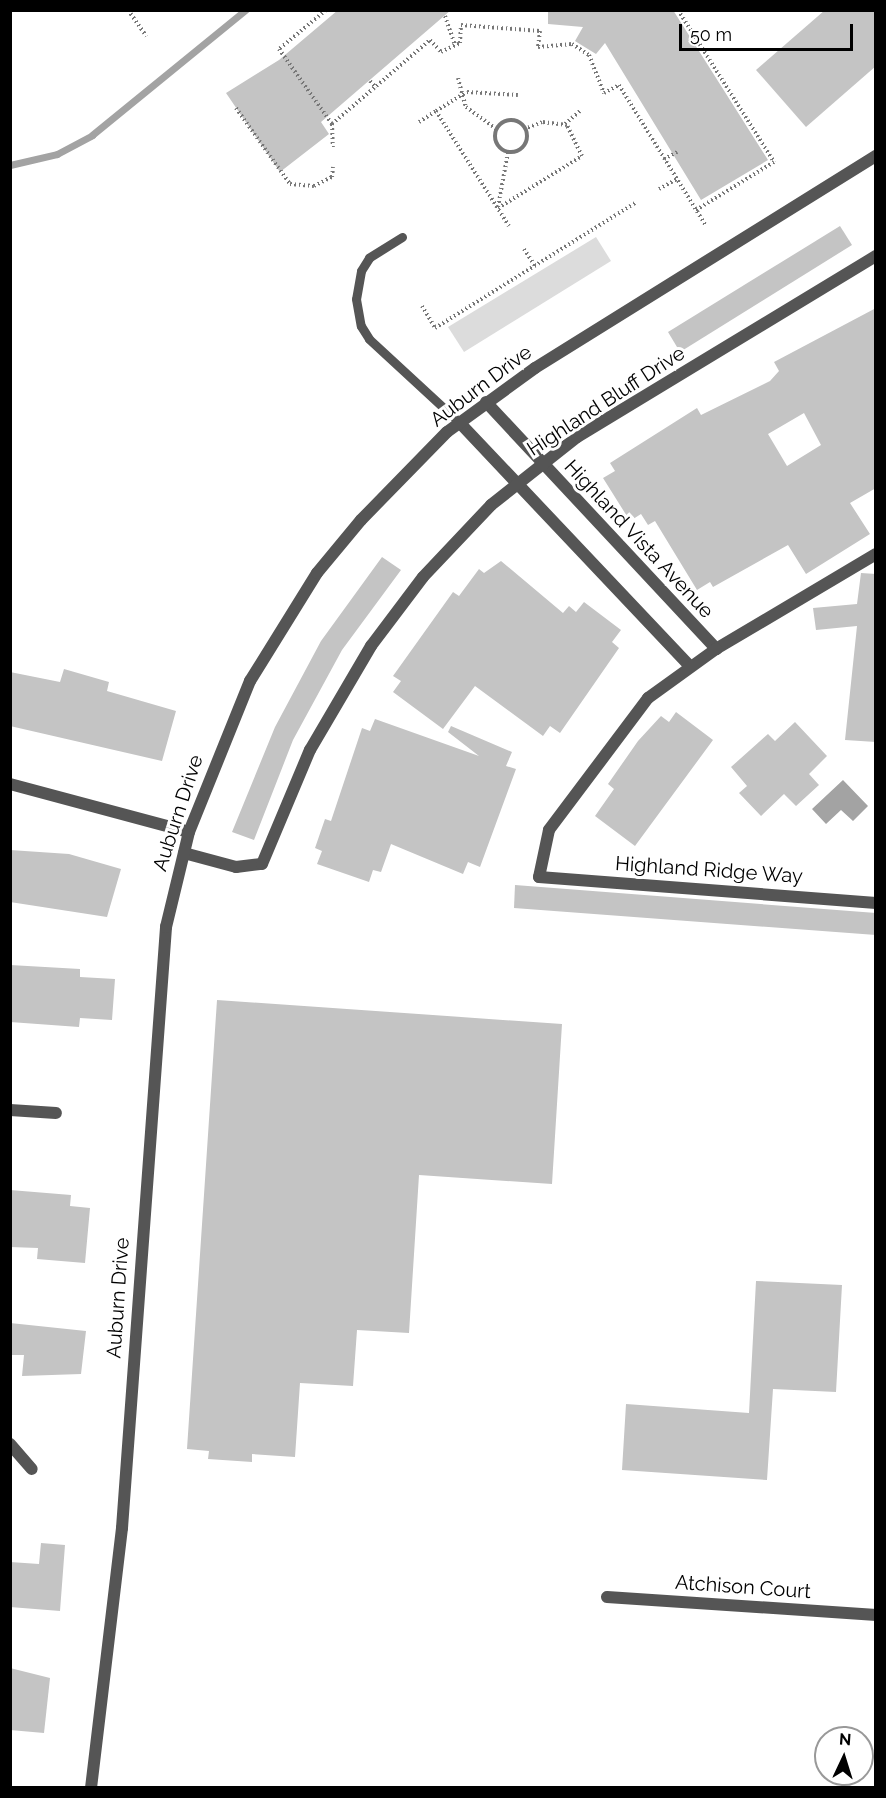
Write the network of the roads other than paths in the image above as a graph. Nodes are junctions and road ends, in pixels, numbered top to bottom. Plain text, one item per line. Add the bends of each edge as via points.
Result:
1 (876, 156) edge
2 (402, 237) dead end
3 (876, 256) edge
4 (486, 402) junction
5 (459, 422) junction
6 (542, 463) junction
7 (516, 484) junction
8 (876, 554) edge
9 (716, 649) junction
10 (690, 666) junction
11 (10, 784) edge
12 (189, 832) junction
13 (184, 853) junction
14 (876, 903) edge
15 (10, 1110) edge
16 (56, 1113) dead end
17 (10, 1444) edge
18 (32, 1469) dead end
19 (607, 1597) dead end
20 (876, 1615) edge
21 (91, 1788) edge

1 - 4 street, Auburn Drive
2 - 5 lane via 369,258 361,272 356,299 362,326 369,339
3 - 6 street, Highland Bluff Drive
4 - 5 street, Auburn Drive
4 - 6 street, Highland Vista Avenue
5 - 7 street
5 - 12 street, Auburn Drive via 361,520 283,624 231,722
6 - 7 street, Highland Bluff Drive
6 - 9 street, Highland Vista Avenue
7 - 10 street
7 - 13 street, Highland Bluff Drive via 423,577 371,646 310,750 262,864 236,867
8 - 9 street
9 - 10 street
10 - 14 street, Highland Ridge Way via 648,698 549,830 539,876
11 - 12 street
12 - 13 street, Auburn Drive
13 - 21 street, Auburn Drive via 160,969 122,1528
15 - 16 street
17 - 18 street
19 - 20 street, Atchison Court

